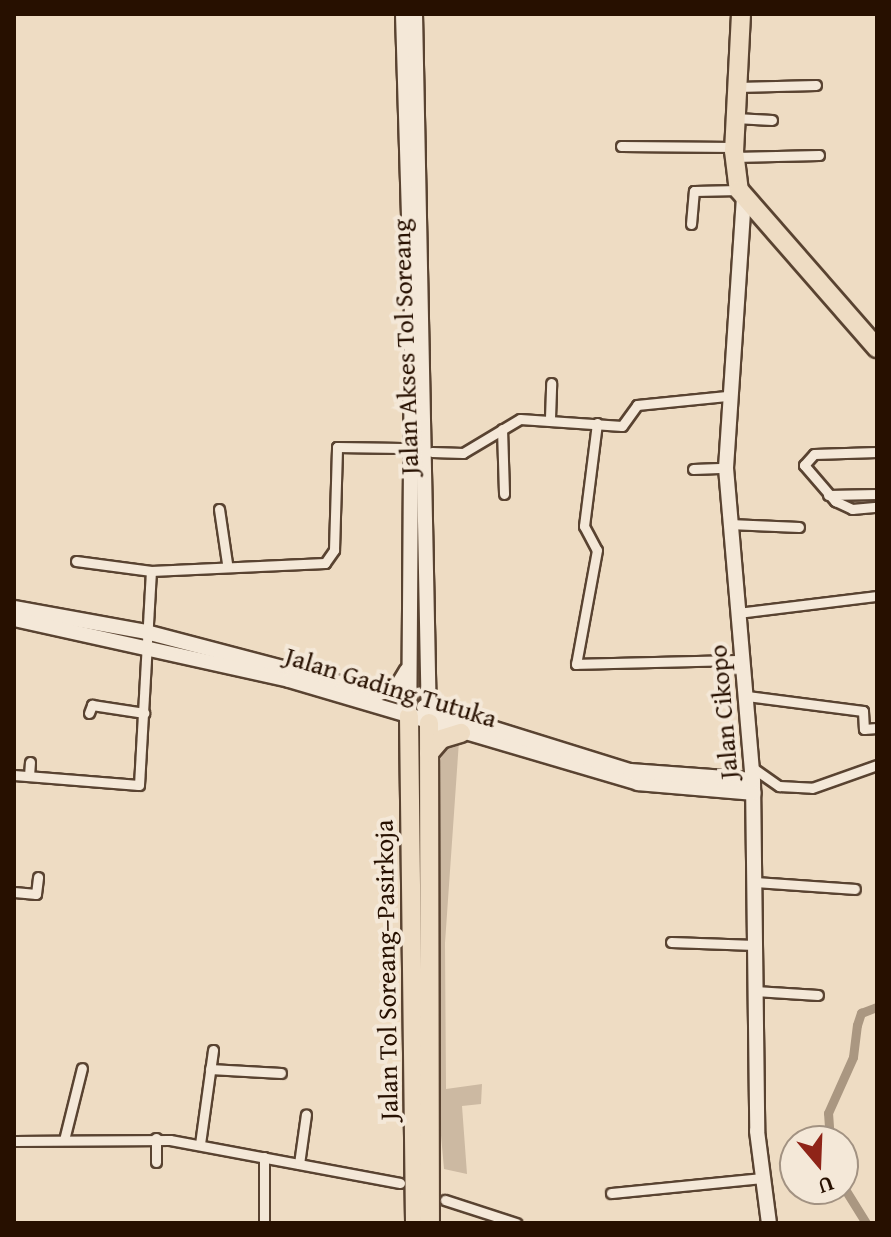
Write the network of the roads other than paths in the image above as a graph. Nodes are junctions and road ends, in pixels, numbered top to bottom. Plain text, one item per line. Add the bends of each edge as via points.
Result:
1 (395, 14) edge
2 (403, 14) edge
3 (415, 14) edge
4 (423, 14) edge
5 (741, 14) edge
6 (816, 85) dead end
7 (737, 87) junction
8 (410, 115) junction
9 (735, 118) junction
10 (772, 120) dead end
11 (621, 146) dead end
12 (734, 152) junction
13 (819, 155) dead end
14 (742, 194) junction
15 (691, 224) dead end
16 (408, 314) junction
17 (877, 348) edge
18 (429, 358) junction
19 (551, 383) dead end
20 (727, 396) junction
21 (550, 418) junction
22 (597, 423) junction
23 (502, 429) junction
24 (402, 448) junction
25 (432, 452) junction
26 (877, 452) edge
27 (726, 468) junction
28 (693, 469) dead end
29 (504, 494) dead end
30 (877, 494) edge
31 (827, 495) junction
32 (877, 507) edge
33 (219, 509) dead end
34 (729, 524) junction
35 (799, 527) dead end
36 (76, 561) dead end
37 (227, 563) junction
38 (151, 571) junction
39 (877, 596) edge
40 (14, 608) edge
41 (738, 613) junction
42 (14, 619) edge
43 (146, 639) junction
44 (411, 658) junction
45 (743, 660) junction
46 (430, 678) junction
47 (747, 696) junction
48 (409, 710) junction
49 (89, 713) dead end
50 (144, 713) junction
51 (430, 716) junction
52 (877, 728) edge
53 (461, 733) junction
54 (429, 753) junction
55 (30, 762) dead end
56 (877, 765) edge
57 (14, 775) edge
58 (29, 776) junction
59 (753, 781) junction
60 (38, 877) dead end
61 (756, 882) junction
62 (855, 889) dead end
63 (14, 892) edge
64 (671, 942) dead end
65 (755, 945) junction
66 (755, 991) junction
67 (818, 995) dead end
68 (213, 1050) dead end
69 (82, 1068) dead end
70 (210, 1069) junction
71 (281, 1073) dead end
72 (306, 1114) dead end
73 (156, 1138) junction
74 (64, 1140) junction
75 (14, 1141) edge
76 (200, 1144) junction
77 (264, 1157) junction
78 (156, 1162) dead end
79 (299, 1164) junction
80 (760, 1178) junction
81 (400, 1183) dead end
82 (611, 1193) dead end
83 (445, 1200) dead end
84 (264, 1223) edge
85 (415, 1223) edge
86 (430, 1223) edge
87 (516, 1223) edge
88 (769, 1223) edge

1 - 16 street, Jalan Akses Tol Soreang
2 - 8 street, Jalan Akses Tol Soreang
3 - 8 street, Jalan Akses Tol Soreang
4 - 18 street, Jalan Akses Tol Soreang
5 - 7 highway
6 - 7 street
7 - 9 highway
8 - 16 street, Jalan Akses Tol Soreang
8 - 18 street, Jalan Akses Tol Soreang
9 - 10 street
9 - 12 highway
11 - 12 street
12 - 13 street
12 - 14 highway
14 - 15 street via 694,191
14 - 17 highway
14 - 20 street, Jalan Cikopo
16 - 24 street, Jalan Akses Tol Soreang
16 - 44 street, Jalan Akses Tol Soreang
18 - 25 street, Jalan Akses Tol Soreang
18 - 46 street, Jalan Akses Tol Soreang
19 - 21 street
20 - 22 street via 642,404 626,425
20 - 27 street, Jalan Cikopo
21 - 22 street
21 - 23 street via 520,419
22 - 45 street via 584,526 597,550 576,664
23 - 25 street via 463,453
23 - 29 street
24 - 37 street via 337,447 334,550 325,563
24 - 44 street, Jalan Akses Tol Soreang via 404,640
25 - 46 street, Jalan Akses Tol Soreang via 436,657
26 - 31 street via 807,457 809,477
27 - 28 street
27 - 34 street, Jalan Cikopo
30 - 31 street
31 - 32 street via 852,509
33 - 37 street
34 - 35 street
34 - 41 street, Jalan Cikopo
36 - 38 street
37 - 38 street
38 - 43 street
39 - 41 street
40 - 43 street, Jalan Gading Tutuka
41 - 45 street, Jalan Cikopo
42 - 43 street, Jalan Gading Tutuka
43 - 44 street, Jalan Gading Tutuka via 379,693 403,684
43 - 48 street, Jalan Gading Tutuka
43 - 50 street
44 - 48 street, Jalan Akses Tol Soreang
45 - 47 street, Jalan Cikopo
46 - 51 street, Jalan Akses Tol Soreang
47 - 52 street via 863,711 864,729
47 - 59 street, Jalan Cikopo
48 - 51 street, Jalan Gading Tutuka
48 - 85 highway, Jalan Tol Soreang–Pasirkoja
49 - 50 street via 93,705
50 - 58 street via 139,786
51 - 53 street, Jalan Gading Tutuka
51 - 54 highway, Jalan Tol Soreang–Pasirkoja
51 - 59 street, Jalan Gading Tutuka via 630,771
53 - 54 highway via 441,739
53 - 59 street, Jalan Gading Tutuka via 638,783
54 - 86 highway, Jalan Tol Soreang–Pasirkoja
55 - 58 street
56 - 59 street via 812,788
57 - 58 street
59 - 61 street, Jalan Cikopo
60 - 63 street via 36,894
61 - 62 street
61 - 65 street, Jalan Cikopo
64 - 65 street
65 - 66 street, Jalan Cikopo
66 - 67 street
66 - 80 street, Jalan Cikopo
68 - 70 street
69 - 74 street
70 - 71 street
70 - 76 street
72 - 79 street
73 - 74 street
73 - 76 street
73 - 78 street
74 - 75 street
76 - 77 street
77 - 79 street
77 - 84 street
79 - 81 street
80 - 82 street
80 - 88 street, Jalan Cikopo
83 - 87 street

